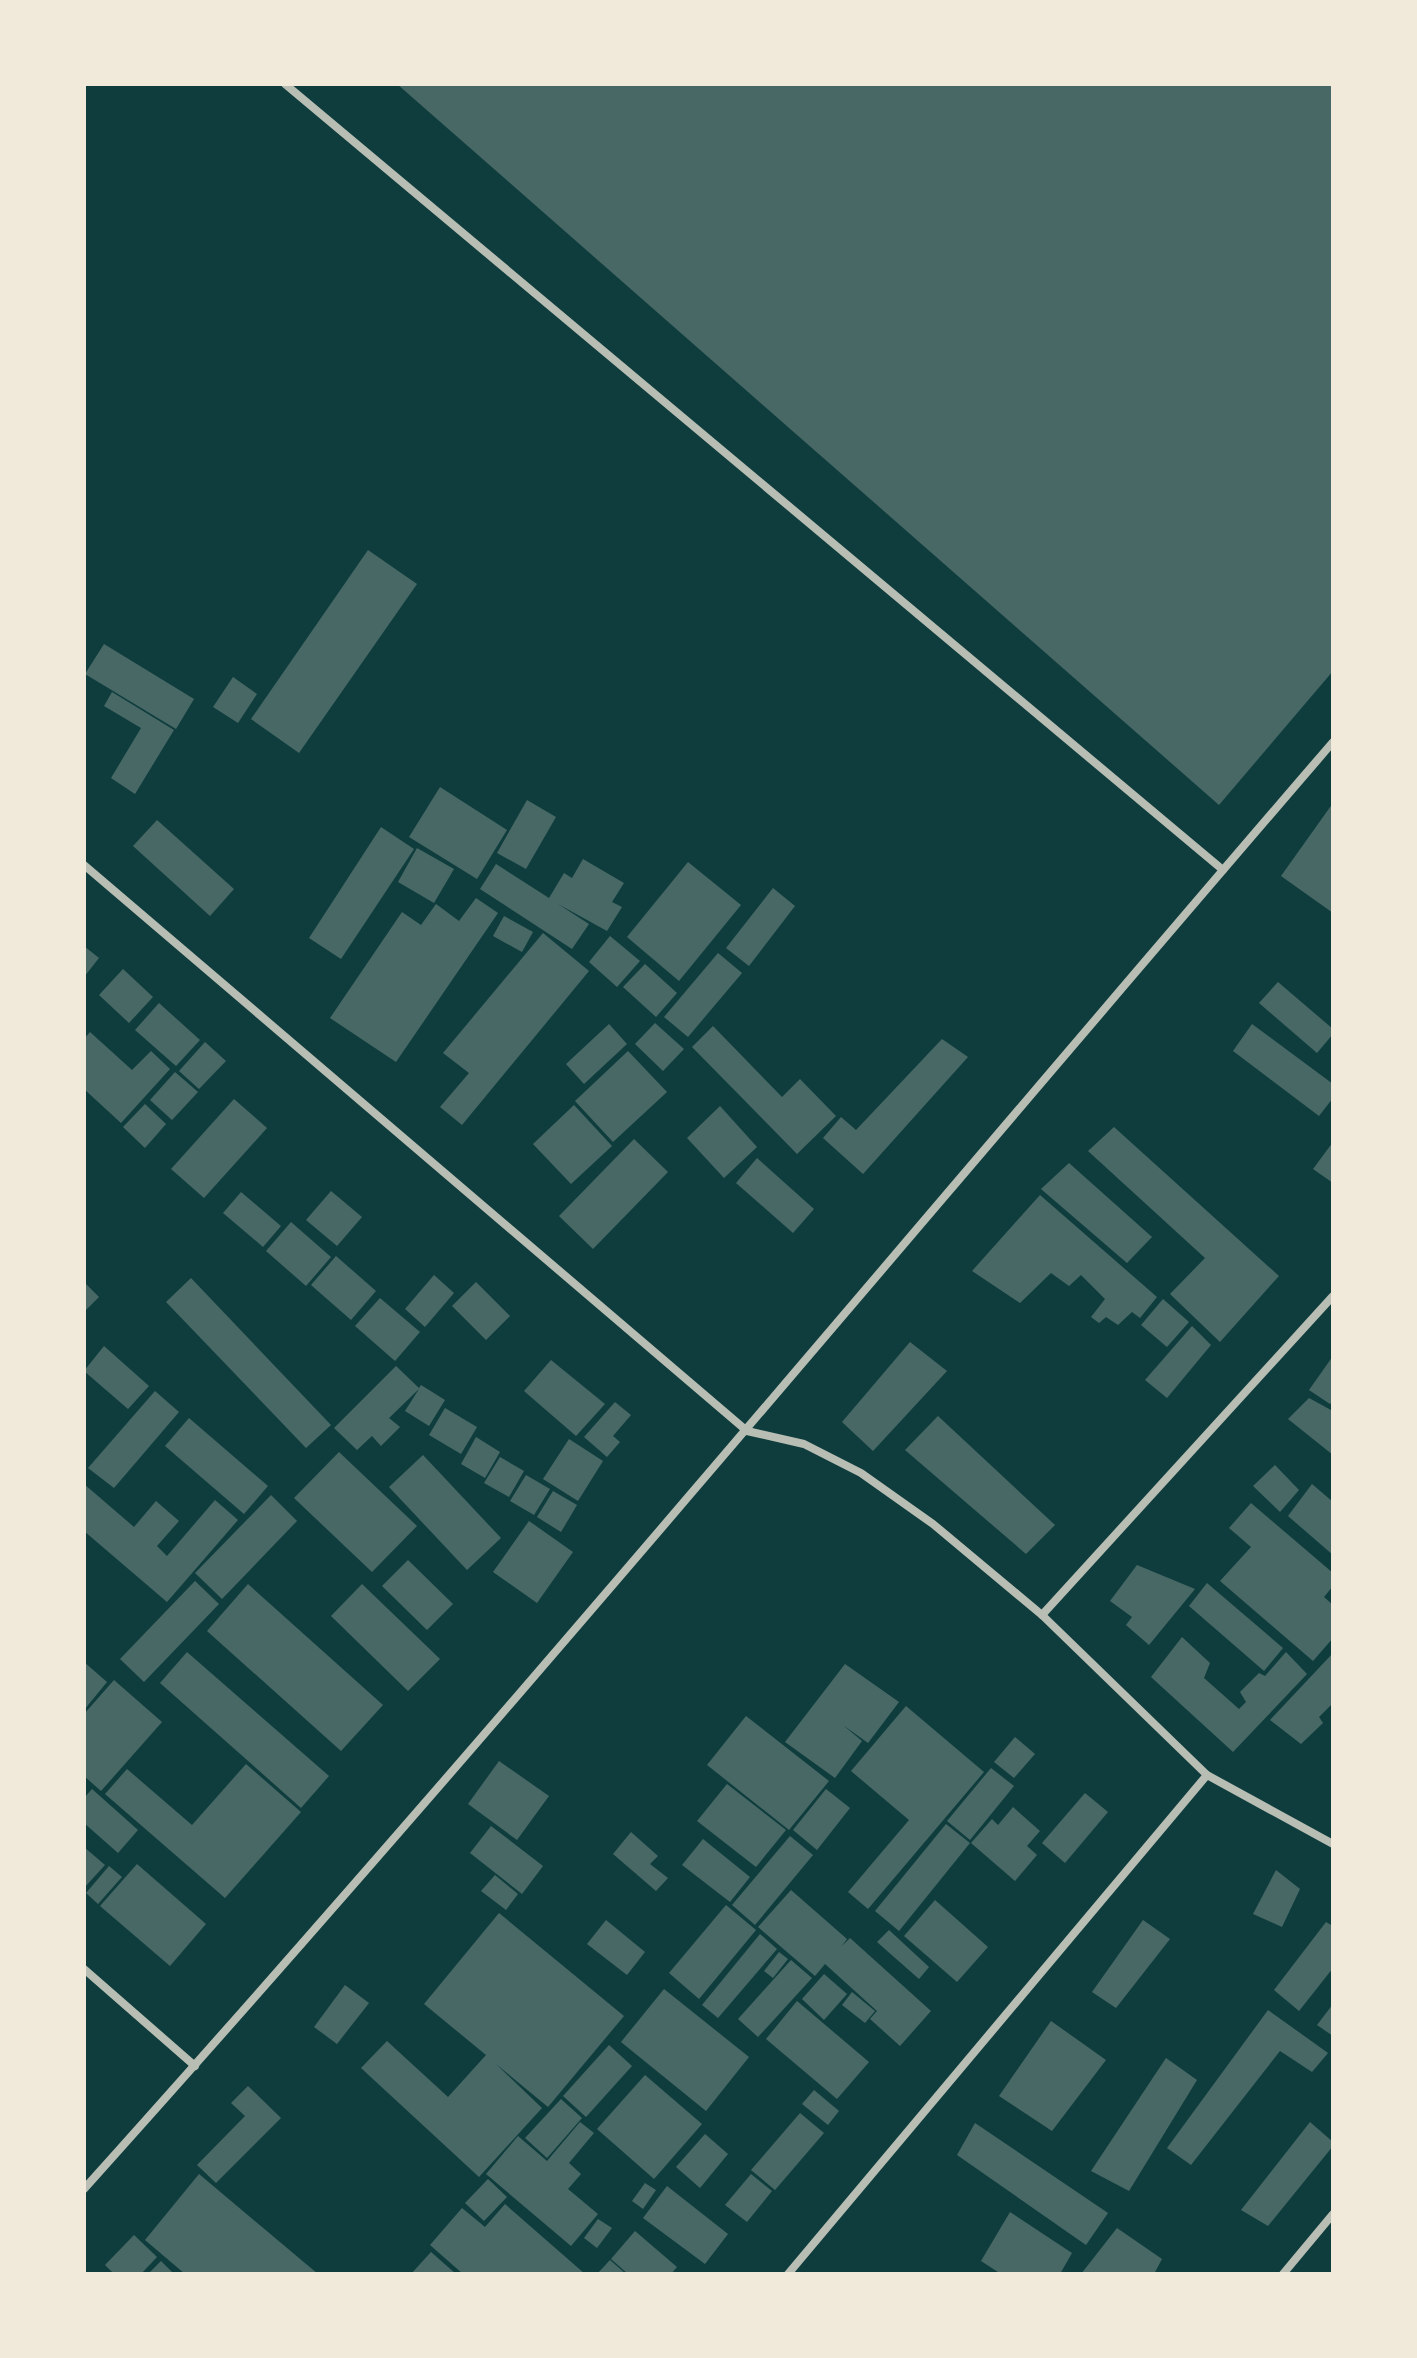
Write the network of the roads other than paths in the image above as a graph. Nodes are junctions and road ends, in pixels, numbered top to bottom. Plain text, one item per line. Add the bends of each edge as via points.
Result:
1 (285, 84) edge
2 (1333, 742) edge
3 (84, 865) edge
4 (1223, 870) junction
5 (1333, 1296) edge
6 (747, 1431) junction
7 (1042, 1615) junction
8 (1207, 1775) junction
9 (1333, 1844) edge
10 (84, 1969) edge
11 (195, 2066) junction
12 (84, 2189) edge
13 (1333, 2214) edge
14 (788, 2274) edge
15 (1283, 2274) edge

1 - 4 street
2 - 4 street
3 - 6 street
4 - 6 street
5 - 7 street
6 - 7 street via 804,1444 861,1473 933,1524
6 - 11 street
7 - 8 street
8 - 9 street
8 - 14 street
10 - 11 street
11 - 12 street
13 - 15 street

